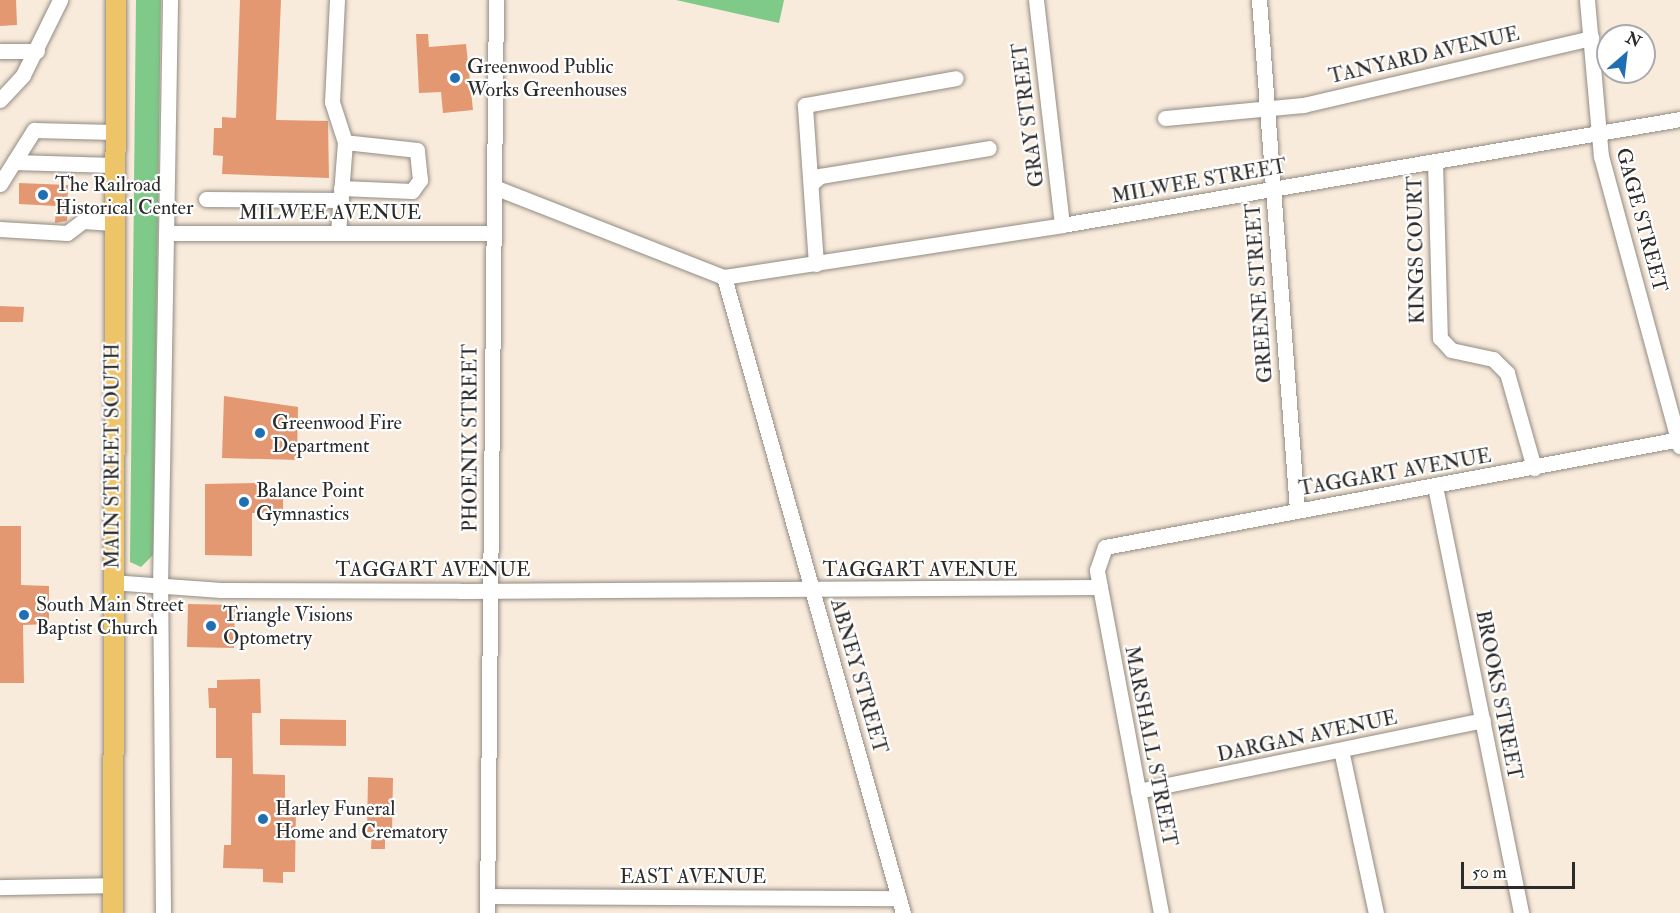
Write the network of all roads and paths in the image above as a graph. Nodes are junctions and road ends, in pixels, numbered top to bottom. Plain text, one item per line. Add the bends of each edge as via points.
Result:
1 (60, 0) edge
2 (116, 0) edge
3 (170, 0) edge
4 (337, 0) edge
5 (496, 0) edge
6 (1036, 0) edge
7 (1258, 0) edge
8 (1587, 0) edge
9 (1591, 38) junction
10 (0, 51) edge
11 (37, 51) junction
12 (956, 78) dead end
13 (0, 100) edge
14 (1267, 107) junction
15 (1165, 118) dead end
16 (1680, 119) edge
17 (114, 132) junction
18 (1599, 134) junction
19 (345, 142) junction
20 (989, 148) dead end
21 (14, 162) junction
22 (1435, 162) junction
23 (113, 165) junction
24 (812, 183) junction
25 (0, 184) edge
26 (494, 187) junction
27 (1273, 190) junction
28 (341, 194) junction
29 (206, 199) dead end
30 (113, 223) junction
31 (1062, 225) junction
32 (0, 229) edge
33 (168, 233) junction
34 (338, 233) junction
35 (493, 233) junction
36 (816, 264) junction
37 (724, 277) junction
38 (1680, 442) edge
39 (1534, 468) junction
40 (1435, 486) junction
41 (1297, 510) junction
42 (111, 582) junction
43 (160, 587) junction
44 (1100, 587) junction
45 (490, 590) junction
46 (812, 590) junction
47 (1483, 720) junction
48 (1341, 750) junction
49 (1138, 791) junction
50 (113, 885) junction
51 (0, 887) edge
52 (487, 896) junction
53 (899, 898) junction
54 (113, 913) edge
55 (163, 913) edge
56 (487, 913) edge
57 (903, 913) edge
58 (1161, 913) edge
59 (1376, 913) edge
60 (1521, 913) edge

1 - 11 street
2 - 17 main road, MAIN STREET SOUTH
3 - 33 street
4 - 19 street via 333,102
5 - 26 street, PHOENIX STREET
6 - 31 street, GRAY STREET
7 - 14 street, GREENE STREET
8 - 9 street, GAGE STREET
9 - 14 street, TANYARD AVENUE via 1303,105
9 - 18 street, GAGE STREET
10 - 11 street
11 - 13 street
12 - 24 street via 805,105
14 - 15 street, TANYARD AVENUE
14 - 27 street, GREENE STREET
16 - 18 street, MILWEE STREET
17 - 21 street via 34,130
17 - 23 main road, MAIN STREET SOUTH
18 - 22 street, MILWEE STREET
18 - 38 street, GAGE STREET
19 - 28 street
19 - 28 street via 417,150 420,180 412,191
20 - 24 street via 820,176
21 - 23 street
21 - 25 street
22 - 27 street, MILWEE STREET
22 - 39 street, KINGS COURT via 1440,338 1451,350 1493,359 1507,373
23 - 30 main road, MAIN STREET SOUTH
24 - 36 street
26 - 35 street, PHOENIX STREET
26 - 37 street
27 - 31 street, MILWEE STREET
27 - 41 street, GREENE STREET
28 - 29 street
28 - 34 street
30 - 32 street via 83,221 67,233
30 - 42 main road, MAIN STREET SOUTH
31 - 36 street, MILWEE STREET
33 - 34 street, MILWEE AVENUE
33 - 43 street
34 - 35 street, MILWEE AVENUE
35 - 45 street, PHOENIX STREET
36 - 37 street, MILWEE STREET
37 - 46 street, ABNEY STREET
38 - 39 street, TAGGART AVENUE
39 - 40 street, TAGGART AVENUE
40 - 41 street, TAGGART AVENUE
40 - 47 street, BROOKS STREET
41 - 44 street, TAGGART AVENUE via 1112,543 1098,562
42 - 43 street, TAGGART AVENUE
42 - 50 main road, MAIN STREET SOUTH
43 - 45 street, TAGGART AVENUE
43 - 55 street
44 - 46 street, TAGGART AVENUE
44 - 49 street, MARSHALL STREET
45 - 46 street, TAGGART AVENUE
45 - 52 street, PHOENIX STREET
46 - 53 street, ABNEY STREET
47 - 48 street, DARGAN AVENUE
47 - 60 street, BROOKS STREET
48 - 49 street, DARGAN AVENUE
48 - 59 street
49 - 58 street, MARSHALL STREET
50 - 51 street
50 - 54 main road, MAIN STREET SOUTH
52 - 53 street, EAST AVENUE
52 - 56 street, PHOENIX STREET
53 - 57 street, ABNEY STREET

